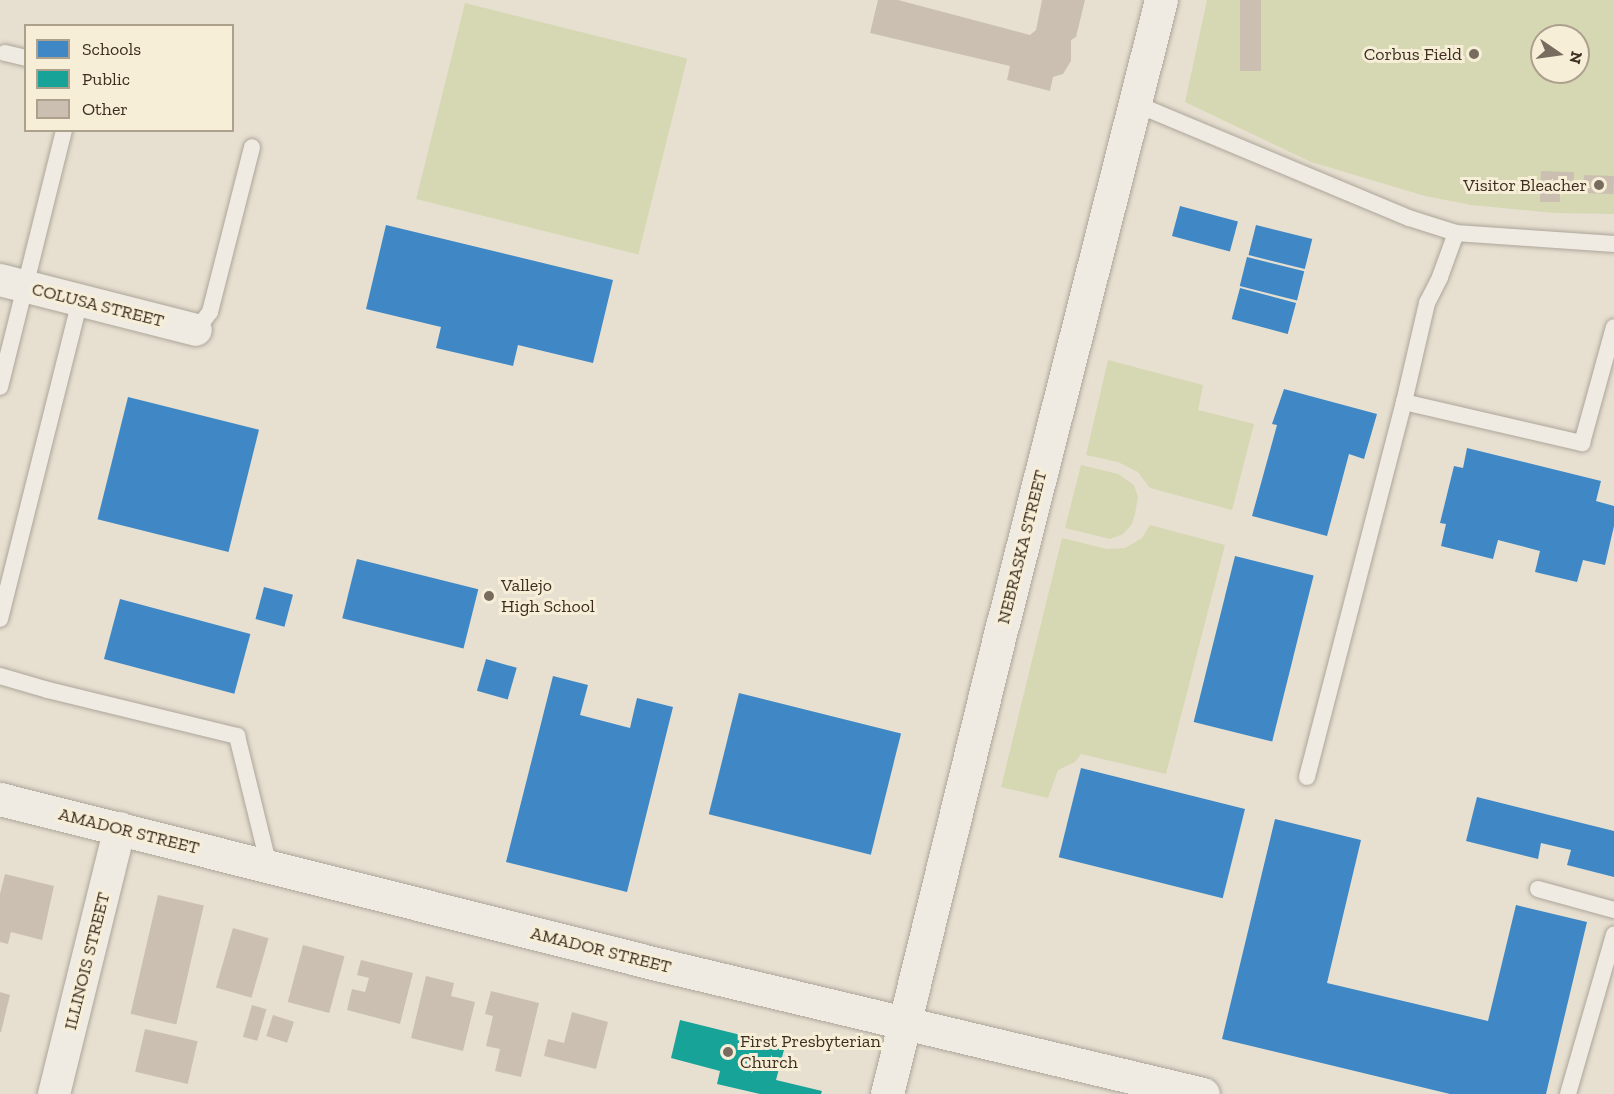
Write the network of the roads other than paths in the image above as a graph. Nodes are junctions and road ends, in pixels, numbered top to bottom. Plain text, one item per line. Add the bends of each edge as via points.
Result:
1 (1161, 0) edge
2 (5, 53) dead end
3 (24, 58) edge
4 (1136, 104) junction
5 (63, 132) edge
6 (252, 147) dead end
7 (1456, 233) junction
8 (1614, 244) edge
9 (12, 283) edge
10 (80, 300) junction
11 (1614, 327) edge
12 (196, 330) joint
13 (0, 387) edge
14 (1404, 402) junction
15 (0, 619) edge
16 (0, 676) edge
17 (1307, 777) dead end
18 (0, 799) edge
19 (120, 828) junction
20 (269, 866) junction
21 (1538, 889) dead end
22 (1614, 910) edge
23 (1614, 935) edge
24 (906, 1023) junction
25 (54, 1094) edge
26 (887, 1094) edge
27 (1203, 1094) edge
28 (1568, 1094) edge

1 - 4 street, NEBRASKA STREET
2 - 3 lane
4 - 7 lane via 1409,218
4 - 24 street, NEBRASKA STREET via 1003,623
5 - 9 lane
6 - 12 lane via 210,312
7 - 8 lane
7 - 14 lane via 1427,303
9 - 10 street, COLUSA STREET
9 - 13 lane
10 - 12 street, COLUSA STREET
10 - 15 lane
11 - 14 lane via 1582,443
14 - 17 lane
16 - 20 lane via 237,736
18 - 19 street, AMADOR STREET
19 - 20 street, AMADOR STREET
19 - 25 street, ILLINOIS STREET
20 - 24 street, AMADOR STREET
21 - 22 lane
23 - 28 lane
24 - 26 street, NEBRASKA STREET
24 - 27 street, AMADOR STREET

